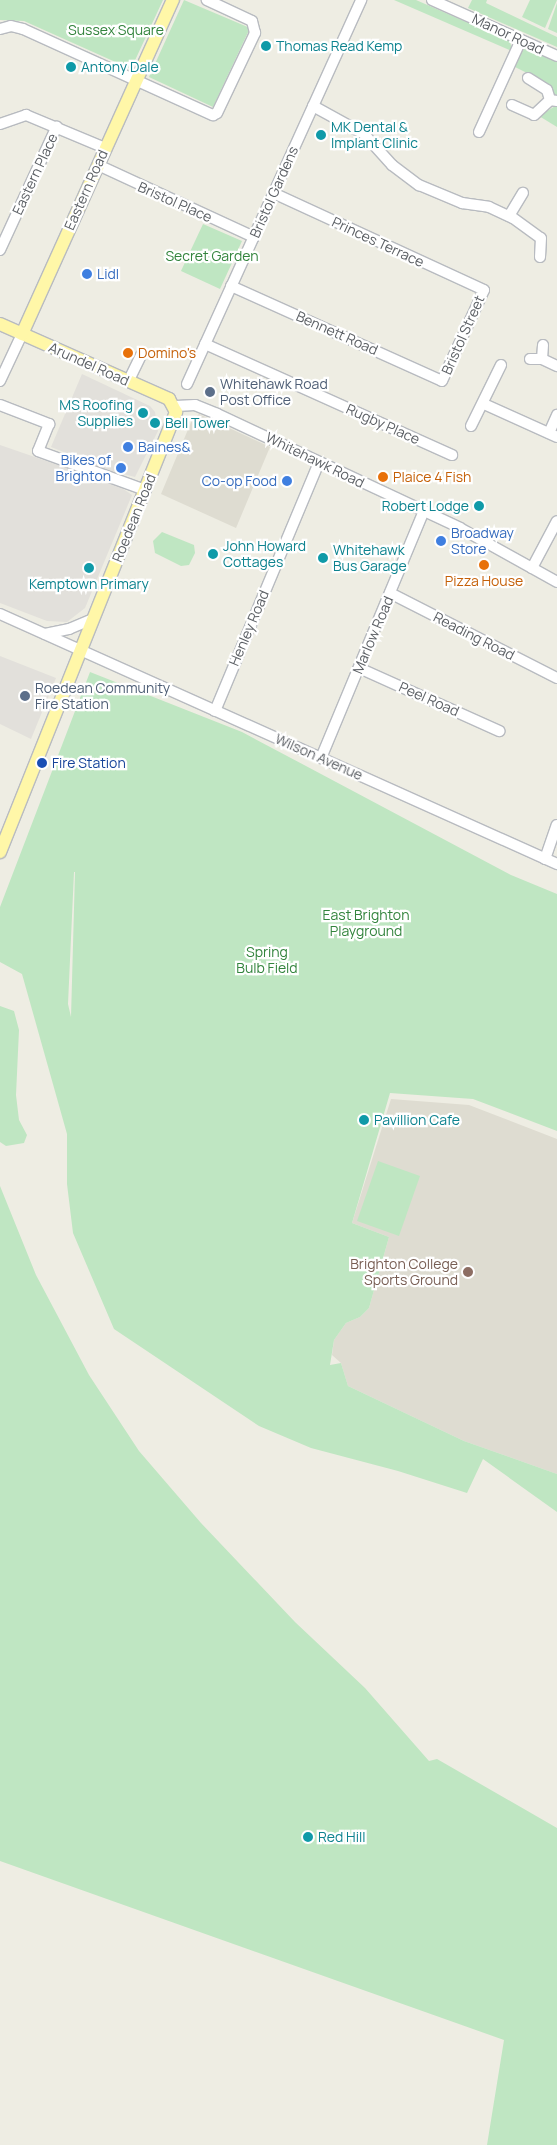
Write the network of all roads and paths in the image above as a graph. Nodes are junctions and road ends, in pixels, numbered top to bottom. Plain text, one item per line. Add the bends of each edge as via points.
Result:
1 (173, 0) edge
2 (207, 0) edge
3 (361, 0) edge
4 (432, 0) edge
5 (0, 29) edge
6 (521, 40) junction
7 (557, 56) edge
8 (528, 78) dead end
9 (136, 81) junction
10 (554, 100) edge
11 (313, 106) junction
12 (512, 106) dead end
13 (0, 124) edge
14 (57, 126) junction
15 (479, 132) dead end
16 (105, 148) junction
17 (98, 165) junction
18 (273, 193) junction
19 (524, 193) dead end
20 (509, 216) junction
21 (254, 237) junction
22 (0, 250) edge
23 (540, 257) dead end
24 (232, 286) junction
25 (484, 290) joint
26 (0, 324) edge
27 (22, 334) junction
28 (206, 344) junction
29 (543, 345) dead end
30 (141, 355) dead end
31 (530, 359) dead end
32 (542, 359) junction
33 (501, 365) dead end
34 (557, 366) edge
35 (0, 381) edge
36 (442, 381) joint
37 (128, 382) junction
38 (187, 384) dead end
39 (484, 404) junction
40 (0, 405) edge
41 (176, 406) junction
42 (557, 415) edge
43 (471, 426) dead end
44 (553, 435) edge
45 (452, 455) dead end
46 (319, 462) junction
47 (145, 490) junction
48 (424, 511) junction
49 (557, 521) edge
50 (532, 568) junction
51 (557, 582) edge
52 (390, 593) junction
53 (0, 614) edge
54 (92, 619) junction
55 (45, 634) junction
56 (80, 651) junction
57 (359, 668) junction
58 (557, 678) edge
59 (215, 711) junction
60 (499, 731) dead end
61 (321, 758) junction
62 (557, 825) edge
63 (3, 836) edge
64 (0, 852) edge
65 (545, 859) junction
66 (557, 864) edge

1 - 9 main road, Eastern Road
2 - 9 street via 252,20 255,32 217,113 213,115
3 - 11 street, Bristol Gardens
4 - 6 street, Manor Road
5 - 9 street via 12,26 23,29
6 - 7 street, Manor Road
6 - 15 street
8 - 10 street via 547,90
9 - 16 main road, Eastern Road
10 - 12 street via 534,115
11 - 18 street, Bristol Gardens
11 - 20 street via 364,134 392,165 419,185 462,203
13 - 14 street via 26,115
14 - 16 street
14 - 22 street, Eastern Place
16 - 17 main road, Eastern Road
17 - 21 street, Bristol Place
17 - 27 main road, Eastern Road
18 - 21 street, Bristol Gardens
18 - 25 street, Princes Terrace
19 - 20 street
20 - 23 street via 547,243
21 - 24 street, Bristol Gardens
24 - 28 street, Bristol Gardens
24 - 36 street, Bennett Road
25 - 36 street, Bristol Street
26 - 27 main road, Arundel Road
27 - 35 street, Eastern Road
27 - 37 main road, Arundel Road
28 - 38 street, Bristol Gardens
28 - 45 street, Rugby Place
29 - 32 street
30 - 37 street
31 - 32 street
32 - 34 street
33 - 39 street
37 - 41 main road, Arundel Road via 169,399
39 - 43 street
39 - 44 street
40 - 47 street via 49,424 38,451
41 - 46 street, Whitehawk Road via 195,405 206,409
41 - 47 main road, Roedean Road via 176,417
42 - 44 street
46 - 48 street, Whitehawk Road
46 - 59 street, Henley Road
47 - 54 main road, Roedean Road
48 - 50 street, Whitehawk Road
48 - 52 street, Marlow Road
49 - 50 street
50 - 51 street, Whitehawk Road
52 - 57 street, Marlow Road
52 - 58 street, Reading Road
53 - 55 street, Wilson Avenue
54 - 55 street via 69,629
54 - 56 main road, Roedean Road
55 - 56 street, Wilson Avenue
56 - 59 street, Wilson Avenue
56 - 63 main road, Roedean Road
57 - 60 street, Peel Road
57 - 61 street, Marlow Road
59 - 61 street, Wilson Avenue
61 - 65 street, Wilson Avenue
62 - 65 street
63 - 64 main road, Roedean Road
65 - 66 street, Wilson Avenue

